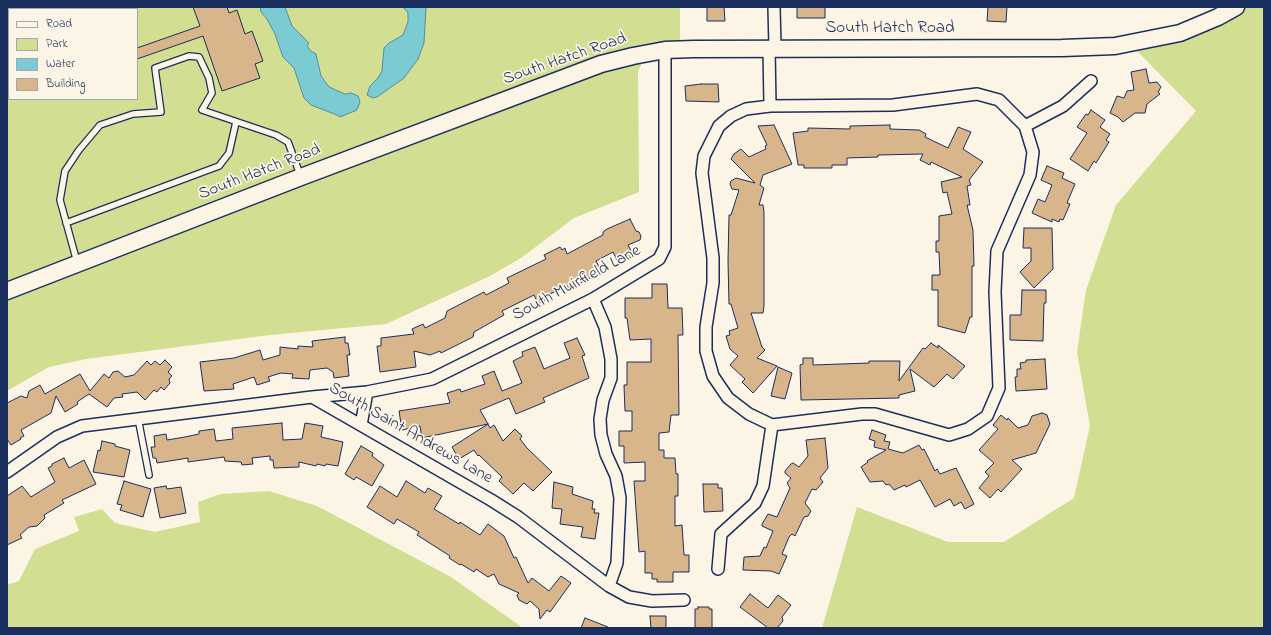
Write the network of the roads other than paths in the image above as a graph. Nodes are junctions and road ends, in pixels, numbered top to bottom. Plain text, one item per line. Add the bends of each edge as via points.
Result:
1 (774, 7) edge
2 (1235, 8) edge
3 (772, 48) junction
4 (666, 50) junction
5 (1091, 81) dead end
6 (770, 106) junction
7 (236, 122) junction
8 (1025, 126) junction
9 (301, 177) junction
10 (66, 222) junction
11 (77, 264) junction
12 (7, 291) edge
13 (593, 299) junction
14 (367, 392) junction
15 (312, 397) junction
16 (138, 418) junction
17 (361, 425) junction
18 (772, 425) junction
19 (7, 472) edge
20 (149, 475) dead end
21 (718, 570) dead end
22 (609, 586) junction
23 (684, 600) dead end

1 - 3 street
2 - 3 main road, South Hatch Road via 1180,33 1115,46
3 - 4 main road, South Hatch Road
3 - 6 street
4 - 9 main road, South Hatch Road via 601,64
4 - 13 street, South Muirfield Lane via 665,247 659,259 647,268
5 - 8 street via 1062,106
6 - 8 street via 893,105 977,94 999,100
6 - 18 street via 746,109 731,116 719,126 704,156 702,173 713,258 713,283 706,327 706,345 713,376 728,398 749,414
7 - 9 lane via 276,135 288,142
7 - 10 lane via 229,153 220,166
7 - 10 lane via 202,110 212,93 209,78 199,57 189,56 155,68 161,112 133,114 100,125 65,170 60,200
8 - 18 street via 1033,152 1030,175 997,252 995,292 999,388 986,416 968,429 949,435 875,414
9 - 11 main road, South Hatch Road
10 - 11 lane
11 - 12 main road, South Hatch Road
13 - 14 street, South Muirfield Lane via 432,379
13 - 22 street via 605,327 611,359 611,378 603,400 600,419 601,435 616,476 620,498 617,563
14 - 15 street, South Muirfield Lane
14 - 17 street
15 - 16 street, South Saint Andrews Lane
15 - 17 street, South Saint Andrews Lane
16 - 19 street, South Saint Andrews Lane via 82,426 57,437
16 - 20 lane
17 - 22 street, South Saint Andrews Lane via 513,514
18 - 21 street via 763,486 755,503 722,534
22 - 23 street, South Saint Andrews Lane via 629,597

